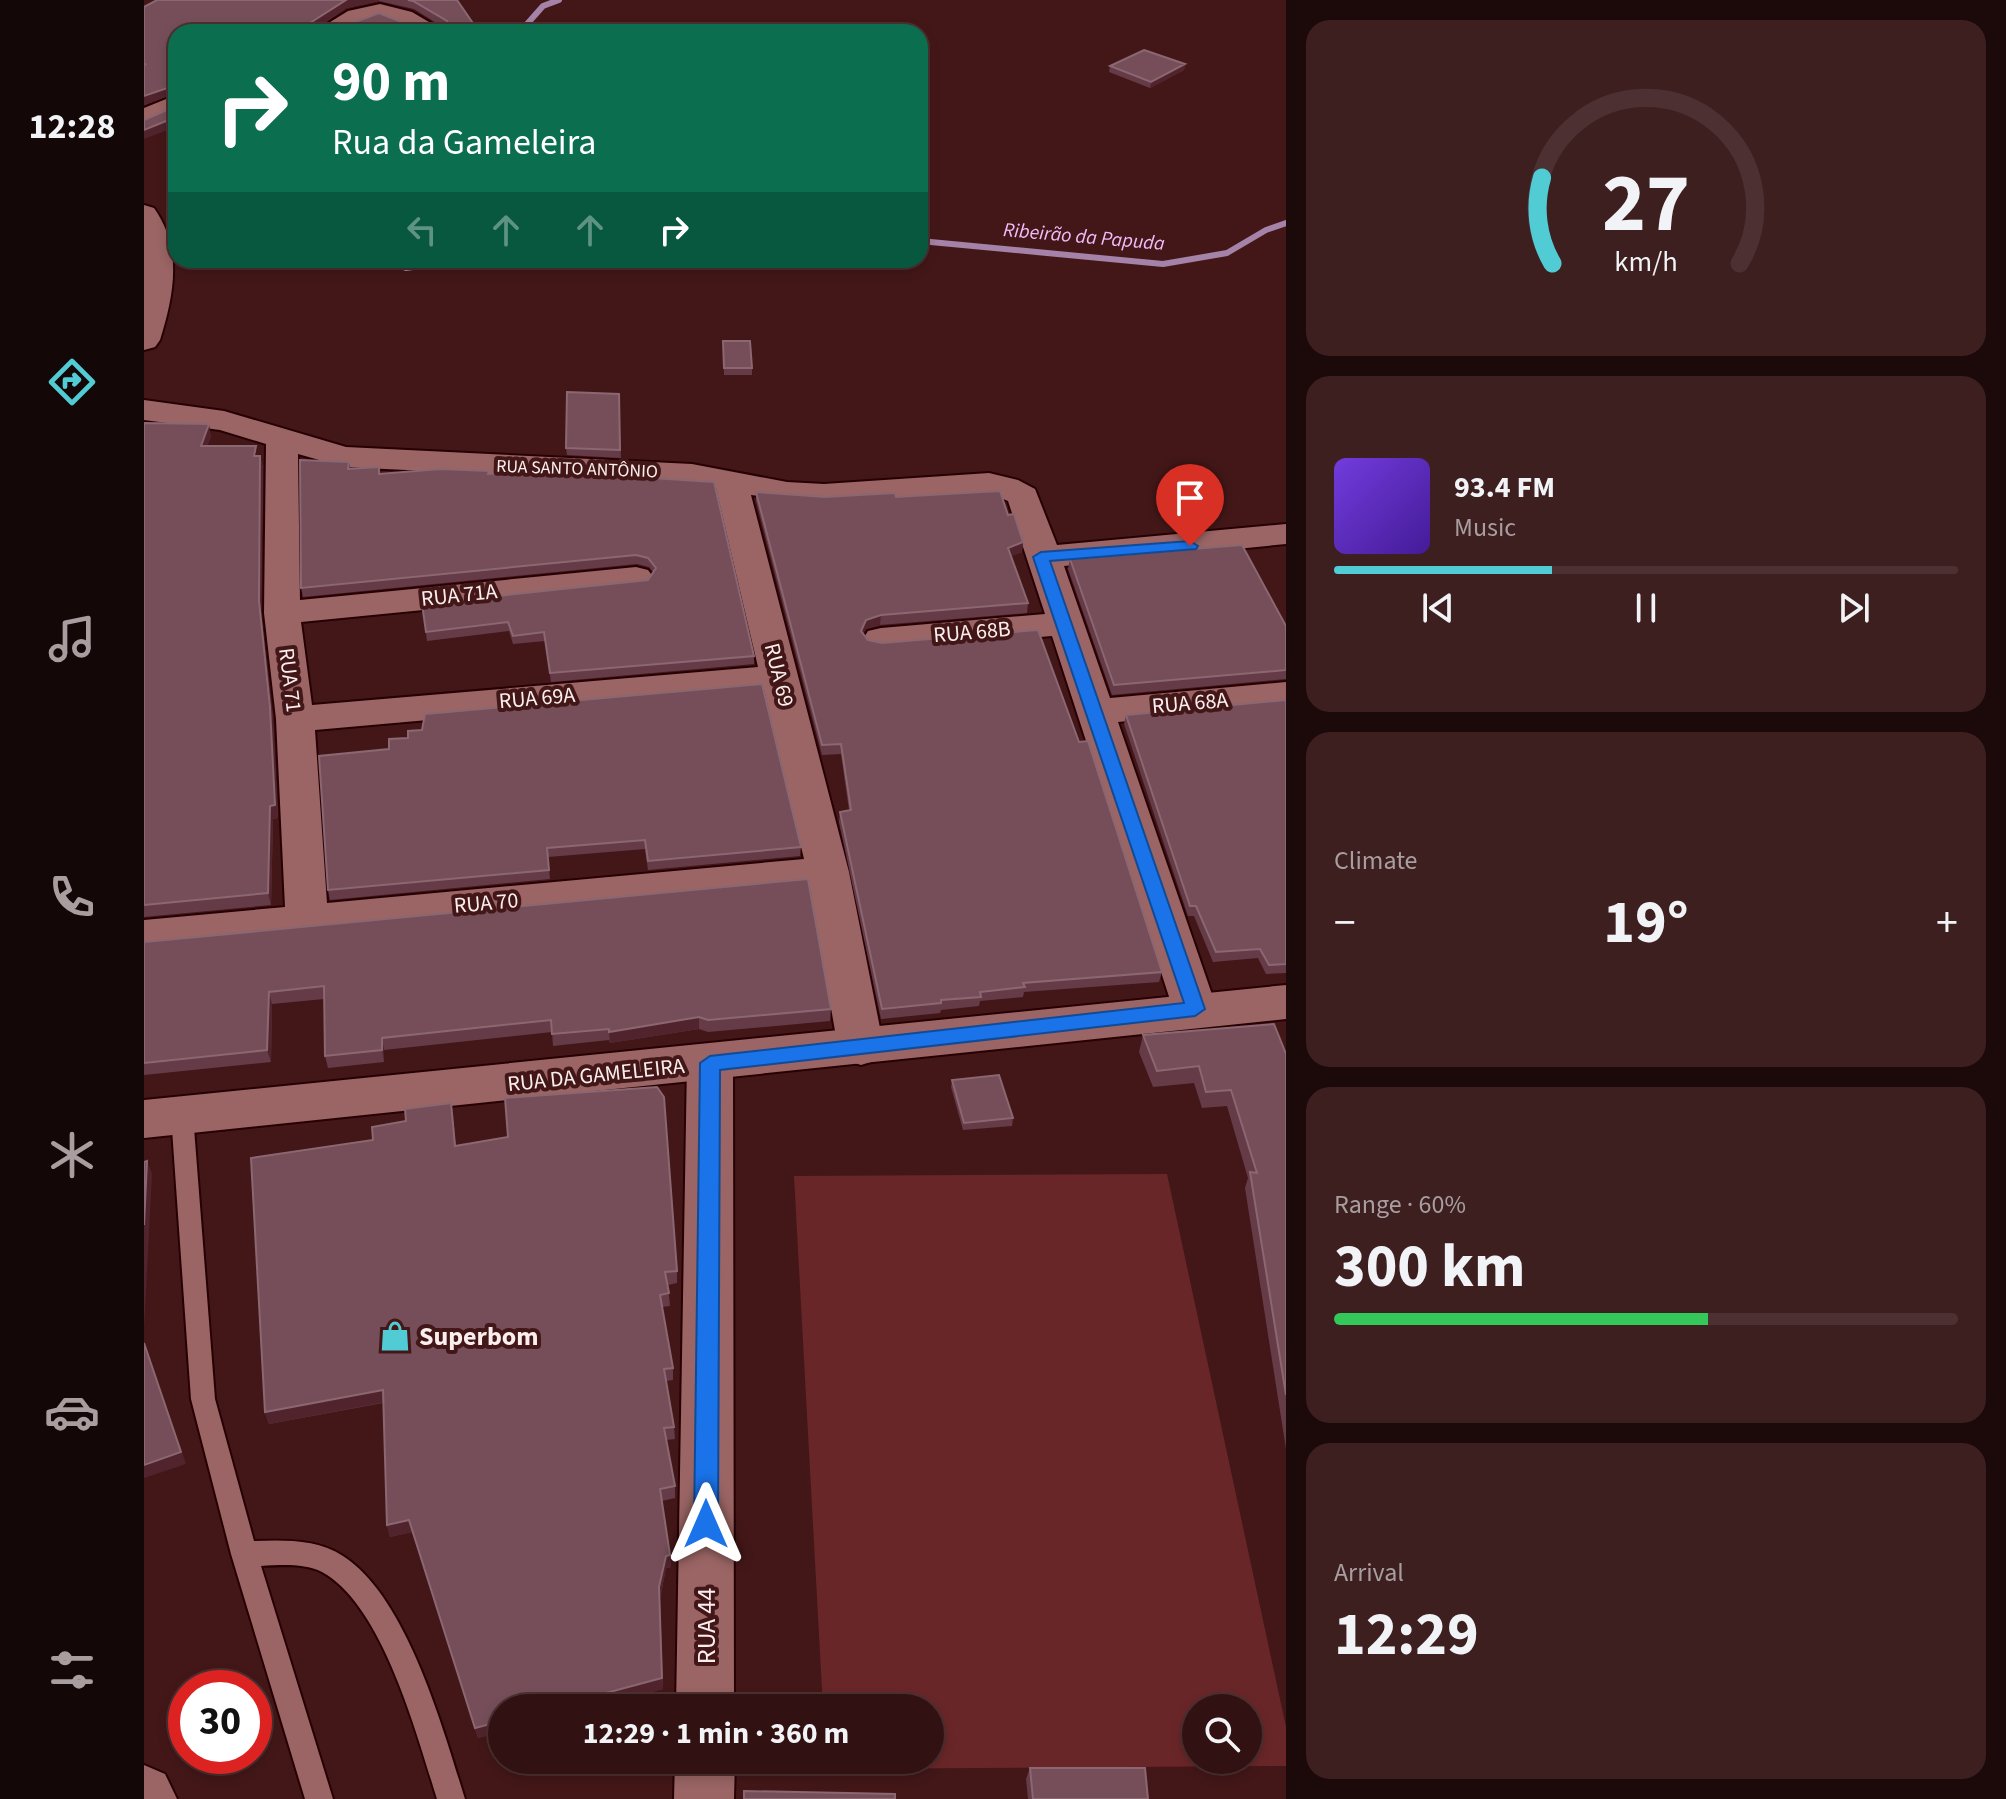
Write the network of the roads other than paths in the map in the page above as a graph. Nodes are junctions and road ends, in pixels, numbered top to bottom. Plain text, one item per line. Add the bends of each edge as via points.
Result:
1 (339, 24) edge
2 (418, 24) edge
3 (168, 107) edge
4 (144, 118) edge
5 (147, 218) edge
6 (144, 340) edge
7 (144, 410) edge
8 (282, 440) junction
9 (730, 479) junction
10 (1286, 534) edge
11 (1041, 557) junction
12 (636, 578) edge
13 (282, 613) junction
14 (1064, 624) junction
15 (881, 639) edge
16 (780, 677) junction
17 (1286, 694) edge
18 (1094, 712) junction
19 (295, 719) junction
20 (828, 872) junction
21 (307, 920) junction
22 (144, 936) edge
23 (1286, 1002) edge
24 (1195, 1009) junction
25 (861, 1048) junction
26 (710, 1063) junction
27 (163, 1117) edge
28 (244, 1554) junction
29 (705, 1694) edge
30 (705, 1774) edge
31 (319, 1799) edge
32 (451, 1799) edge
33 (704, 1799) edge

1 - 2 street via 376,9
3 - 4 street
5 - 6 street via 158,258
7 - 8 street, RUA SANTO ANTÔNIO via 224,421
8 - 9 street, RUA SANTO ANTÔNIO via 344,457
8 - 13 street, RUA 71
9 - 11 street, RUA SANTO ANTÔNIO via 824,494 997,483 1023,496
9 - 16 street, RUA 69
10 - 11 street
11 - 14 street
12 - 13 street, RUA 71A
13 - 19 street, RUA 71
14 - 15 street, RUA 68B
14 - 18 street
16 - 19 street, RUA 69A
16 - 20 street, RUA 69
17 - 18 street, RUA 68A
18 - 24 street
19 - 21 street, RUA 71
20 - 21 street, RUA 70
20 - 25 street, RUA 69
21 - 22 street, RUA 70
23 - 24 street, RUA DA GAMELEIRA
24 - 25 street, RUA DA GAMELEIRA
25 - 26 street, RUA DA GAMELEIRA
26 - 27 street, RUA DA GAMELEIRA
26 - 29 street, RUA 44
27 - 28 lane via 203,1399
28 - 31 lane
28 - 32 lane via 310,1557 335,1566 366,1597 405,1662
30 - 33 street

